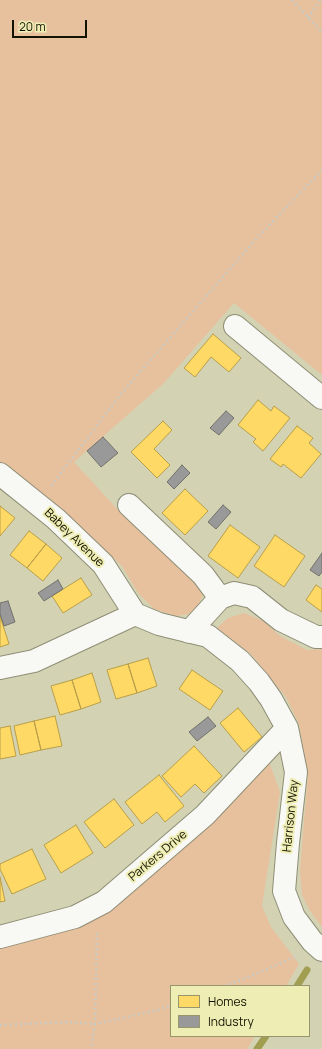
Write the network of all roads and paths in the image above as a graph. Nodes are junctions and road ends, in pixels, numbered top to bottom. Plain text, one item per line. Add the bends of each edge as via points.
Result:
1 (292, 0) edge
2 (320, 0) edge
3 (308, 18) junction
4 (322, 32) edge
5 (322, 170) edge
6 (235, 326) dead end
7 (322, 398) edge
8 (0, 474) edge
9 (38, 504) junction
10 (129, 505) dead end
11 (220, 598) junction
12 (135, 614) junction
13 (189, 632) junction
14 (322, 637) edge
15 (0, 668) edge
16 (287, 728) junction
17 (98, 905) junction
18 (0, 937) edge
19 (317, 945) edge
20 (227, 985) edge
21 (170, 1005) edge
22 (95, 1024) junction
23 (0, 1025) edge
24 (91, 1049) edge

1 - 3 path
2 - 3 path
3 - 4 path
5 - 9 path via 256,239 121,394
6 - 7 street
8 - 9 street, Babey Avenue
9 - 12 street, Babey Avenue via 103,564
10 - 11 street via 203,575
11 - 13 street
11 - 14 street via 234,593 252,597 281,620 316,637
12 - 13 street, Harrison Way
12 - 15 street via 34,661
13 - 16 street, Harrison Way via 208,636 240,661 271,699
16 - 17 street, Parkers Drive via 205,815
16 - 19 street, Harrison Way via 296,772 284,891 294,917
17 - 18 street, Parkers Drive via 75,917
17 - 22 path
19 - 20 path
21 - 22 path
22 - 23 path via 68,1022
22 - 24 path

